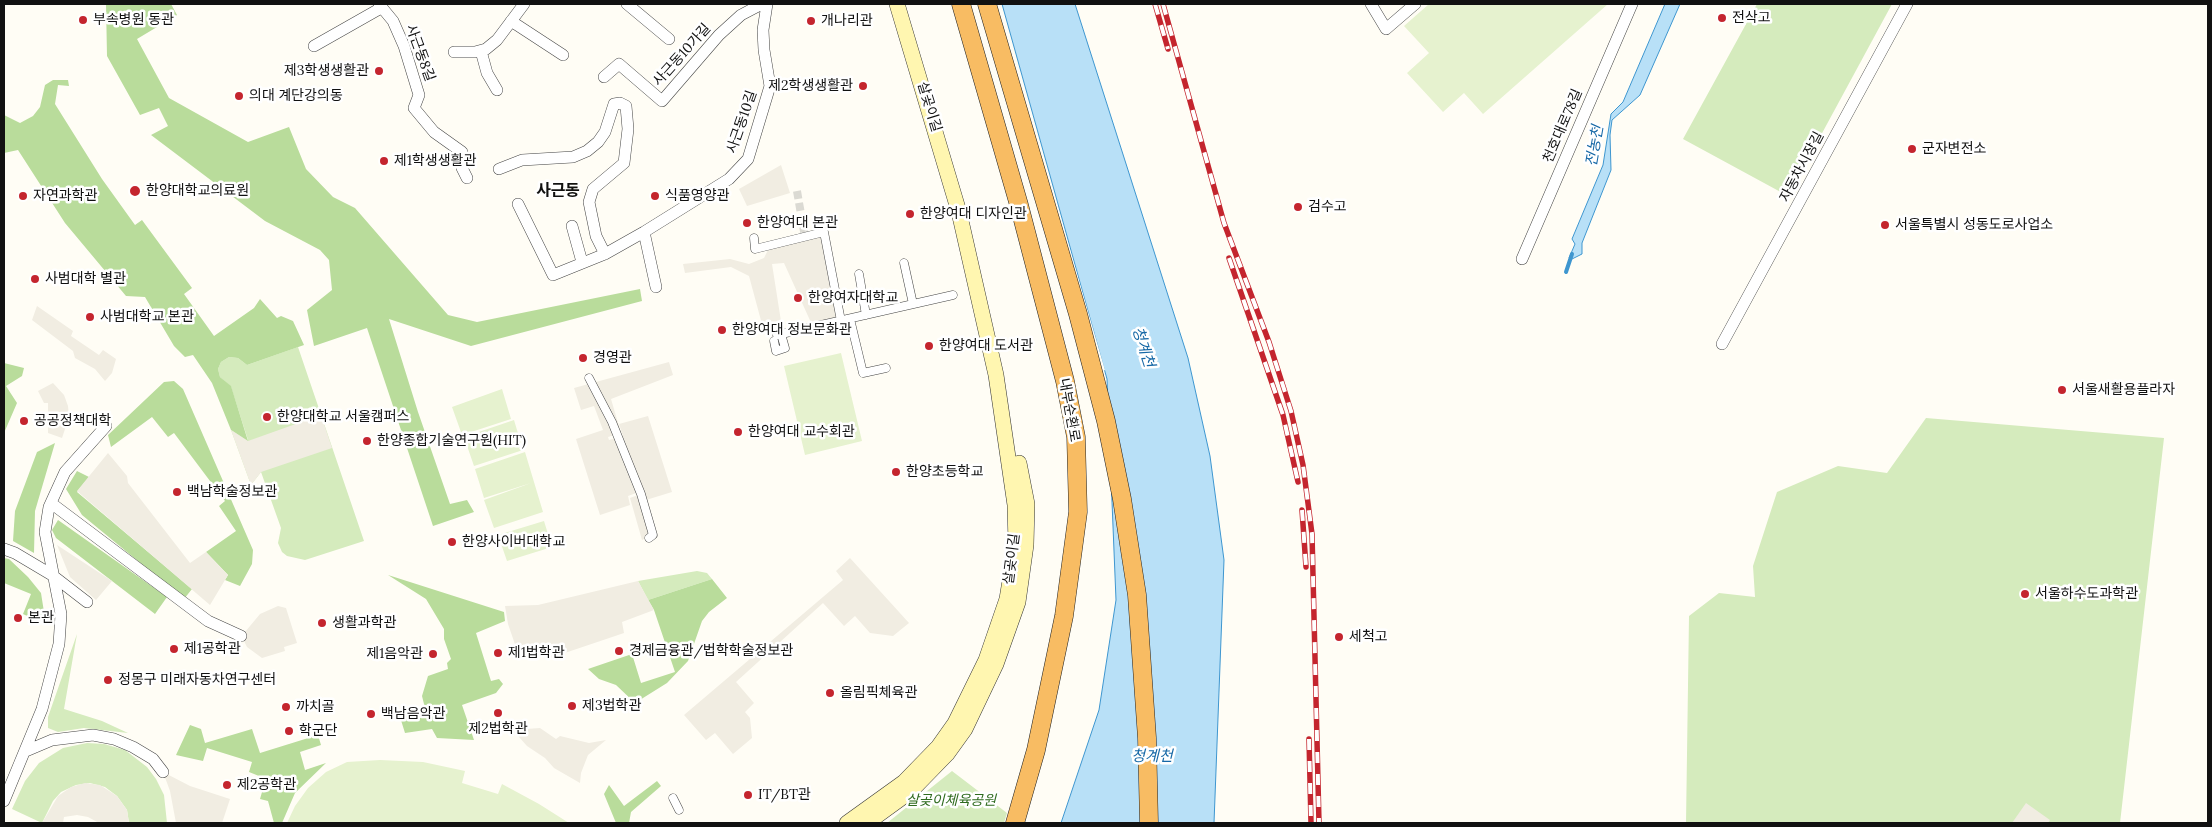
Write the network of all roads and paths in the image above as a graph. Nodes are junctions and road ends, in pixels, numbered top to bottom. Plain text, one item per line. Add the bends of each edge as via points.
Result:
1 (524, 4) edge
2 (627, 4) edge
3 (897, 4) edge
4 (961, 4) edge
5 (987, 4) edge
6 (1371, 4) edge
7 (1415, 4) edge
8 (1632, 4) edge
9 (1907, 4) edge
10 (380, 6) edge
11 (765, 7) edge
12 (511, 20) junction
13 (669, 39) dead end
14 (314, 46) dead end
15 (481, 51) junction
16 (454, 52) dead end
17 (563, 54) dead end
18 (604, 77) dead end
19 (497, 90) dead end
20 (499, 169) dead end
21 (467, 178) dead end
22 (518, 204) dead end
23 (959, 212) junction
24 (572, 226) dead end
25 (644, 232) junction
26 (754, 238) dead end
27 (605, 254) junction
28 (1522, 259) dead end
29 (582, 262) junction
30 (904, 264) dead end
31 (859, 274) dead end
32 (656, 288) dead end
33 (953, 295) dead end
34 (913, 304) junction
35 (866, 315) junction
36 (850, 318) junction
37 (841, 321) junction
38 (777, 337) dead end
39 (1722, 344) dead end
40 (886, 368) dead end
41 (590, 378) dead end
42 (106, 426) dead end
43 (51, 503) junction
44 (649, 538) dead end
45 (46, 540) junction
46 (57, 545) dead end
47 (4, 549) edge
48 (52, 575) junction
49 (87, 602) dead end
50 (241, 636) dead end
51 (26, 751) junction
52 (163, 772) dead end
53 (673, 798) dead end
54 (4, 801) edge
55 (679, 810) dead end
56 (847, 823) edge
57 (867, 823) edge
58 (1015, 823) edge
59 (1149, 823) edge

1 - 12 street
2 - 13 street
3 - 23 main road, 살곶이길
4 - 58 highway, 내부순환로 via 1019,205 1076,437 1078,512 1064,616 1036,750
5 - 59 highway via 1078,314 1122,499 1137,595
6 - 7 street via 1386,29
8 - 28 street, 천호대로78길
9 - 39 street, 자동차시장길
10 - 14 street, 사근동8길
10 - 21 street, 사근동8길 via 393,21 404,46 419,95 414,108 434,132 462,152 462,168
11 - 18 street, 사근동10가길 via 742,16 719,35 662,101 619,64
11 - 25 street, 사근동10길 via 764,50 770,86 748,159 729,179
12 - 15 street via 497,40
12 - 17 street
15 - 16 street
15 - 19 street via 486,73
20 - 27 street via 522,160 573,156 587,151 604,132 614,104 626,106 624,163 592,189 589,202 596,236
22 - 29 street, 사근동10길 via 553,275
23 - 56 main road, 살곶이길 via 996,375 1015,505 1016,544 1007,599 986,660 955,724 904,782
23 - 57 main road, 살곶이길 via 972,239 1002,372 1026,504 1026,545 1018,602 996,664 965,730 911,791
24 - 29 street
25 - 27 street, 사근동10길
25 - 32 street
26 - 37 street via 755,249 824,232
27 - 29 street, 사근동10길
30 - 34 street
31 - 35 street
33 - 34 street
34 - 35 street
35 - 36 street
36 - 37 street
36 - 40 street via 863,373
37 - 38 street
41 - 44 street via 641,494 653,535
42 - 43 street via 66,472
43 - 45 street
43 - 50 street via 208,622
45 - 46 street
45 - 48 street
47 - 48 street
48 - 49 street
48 - 51 street via 61,614 59,644 42,709
51 - 52 street via 52,740 93,736 114,739 153,759
51 - 54 street
53 - 55 street

